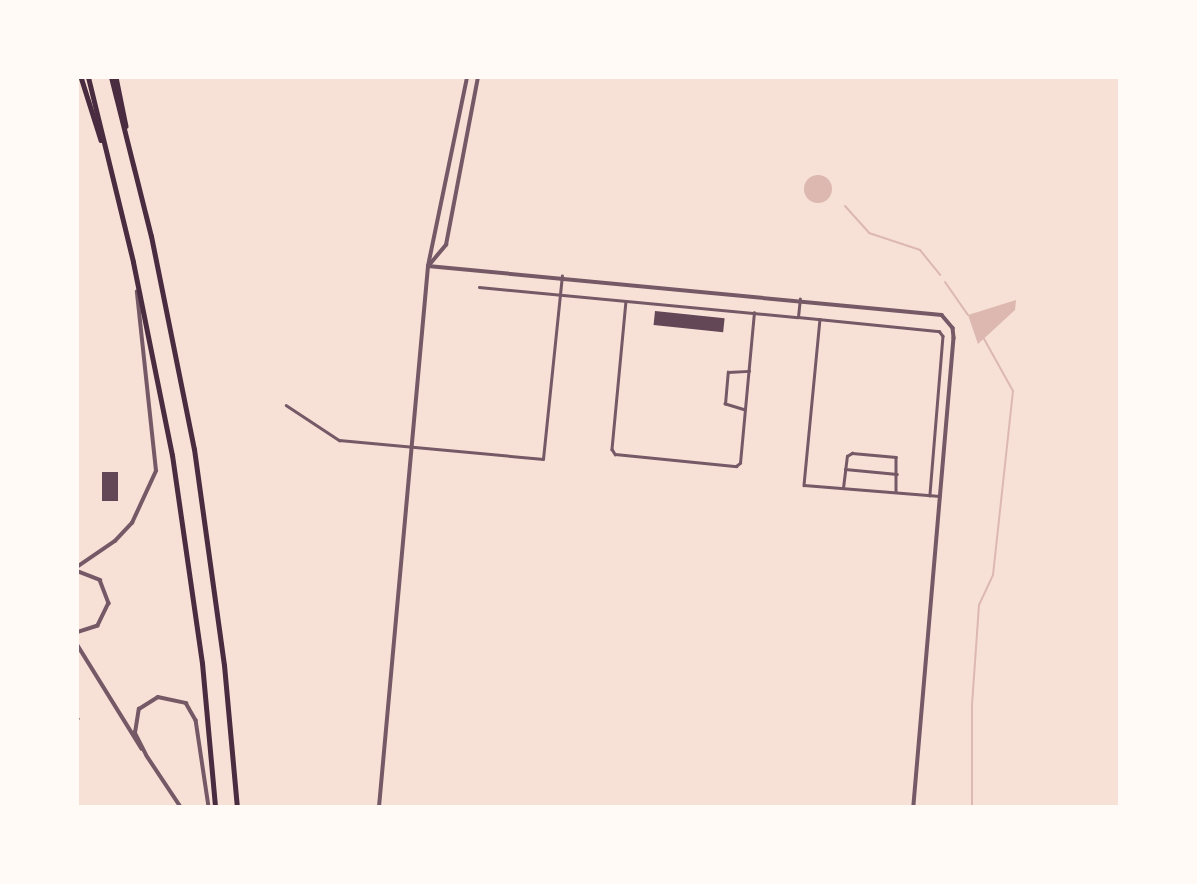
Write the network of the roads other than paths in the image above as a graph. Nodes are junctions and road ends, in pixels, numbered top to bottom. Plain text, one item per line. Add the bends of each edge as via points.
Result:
1 (81, 77) edge
2 (88, 77) edge
3 (114, 77) edge
4 (467, 77) edge
5 (478, 77) edge
6 (112, 175) junction
7 (133, 262) junction
8 (428, 266) junction
9 (562, 276) junction
10 (479, 287) dead end
11 (560, 294) junction
12 (800, 299) junction
13 (626, 301) junction
14 (754, 313) junction
15 (798, 317) junction
16 (820, 319) junction
17 (749, 371) junction
18 (286, 405) dead end
19 (745, 410) junction
20 (409, 448) junction
21 (845, 469) junction
22 (897, 474) junction
23 (843, 488) junction
24 (896, 492) junction
25 (930, 495) junction
26 (940, 496) junction
27 (77, 569) edge
28 (77, 633) edge
29 (77, 644) edge
30 (146, 755) junction
31 (180, 807) edge
32 (209, 807) edge
33 (215, 807) edge
34 (237, 807) edge
35 (379, 807) edge
36 (914, 807) edge

1 - 6 main road
2 - 6 highway
3 - 34 highway via 194,449 221,640
4 - 8 street
5 - 8 street via 446,245
6 - 7 highway
7 - 27 street via 157,446 156,471 131,523
7 - 33 highway via 172,455 191,578
8 - 9 street
8 - 20 street
9 - 11 street
9 - 12 street
10 - 11 street
11 - 13 street
11 - 20 street via 545,457
12 - 15 street
12 - 26 street via 932,312 953,328
13 - 14 street
13 - 19 street via 615,454 736,466
14 - 15 street
14 - 17 street
15 - 16 street
16 - 23 street via 804,485
16 - 25 street via 932,329 943,337
17 - 19 street
17 - 19 street via 728,372 725,404
18 - 20 street via 339,440
20 - 35 street
21 - 22 street
21 - 22 street via 849,454 896,457
21 - 23 street
22 - 24 street
23 - 24 street
24 - 25 street
25 - 26 street
26 - 36 street
27 - 28 street via 100,580 109,603 99,626
29 - 30 street via 124,727
30 - 31 street
30 - 32 street via 135,733 139,709 159,697 186,703 196,720

